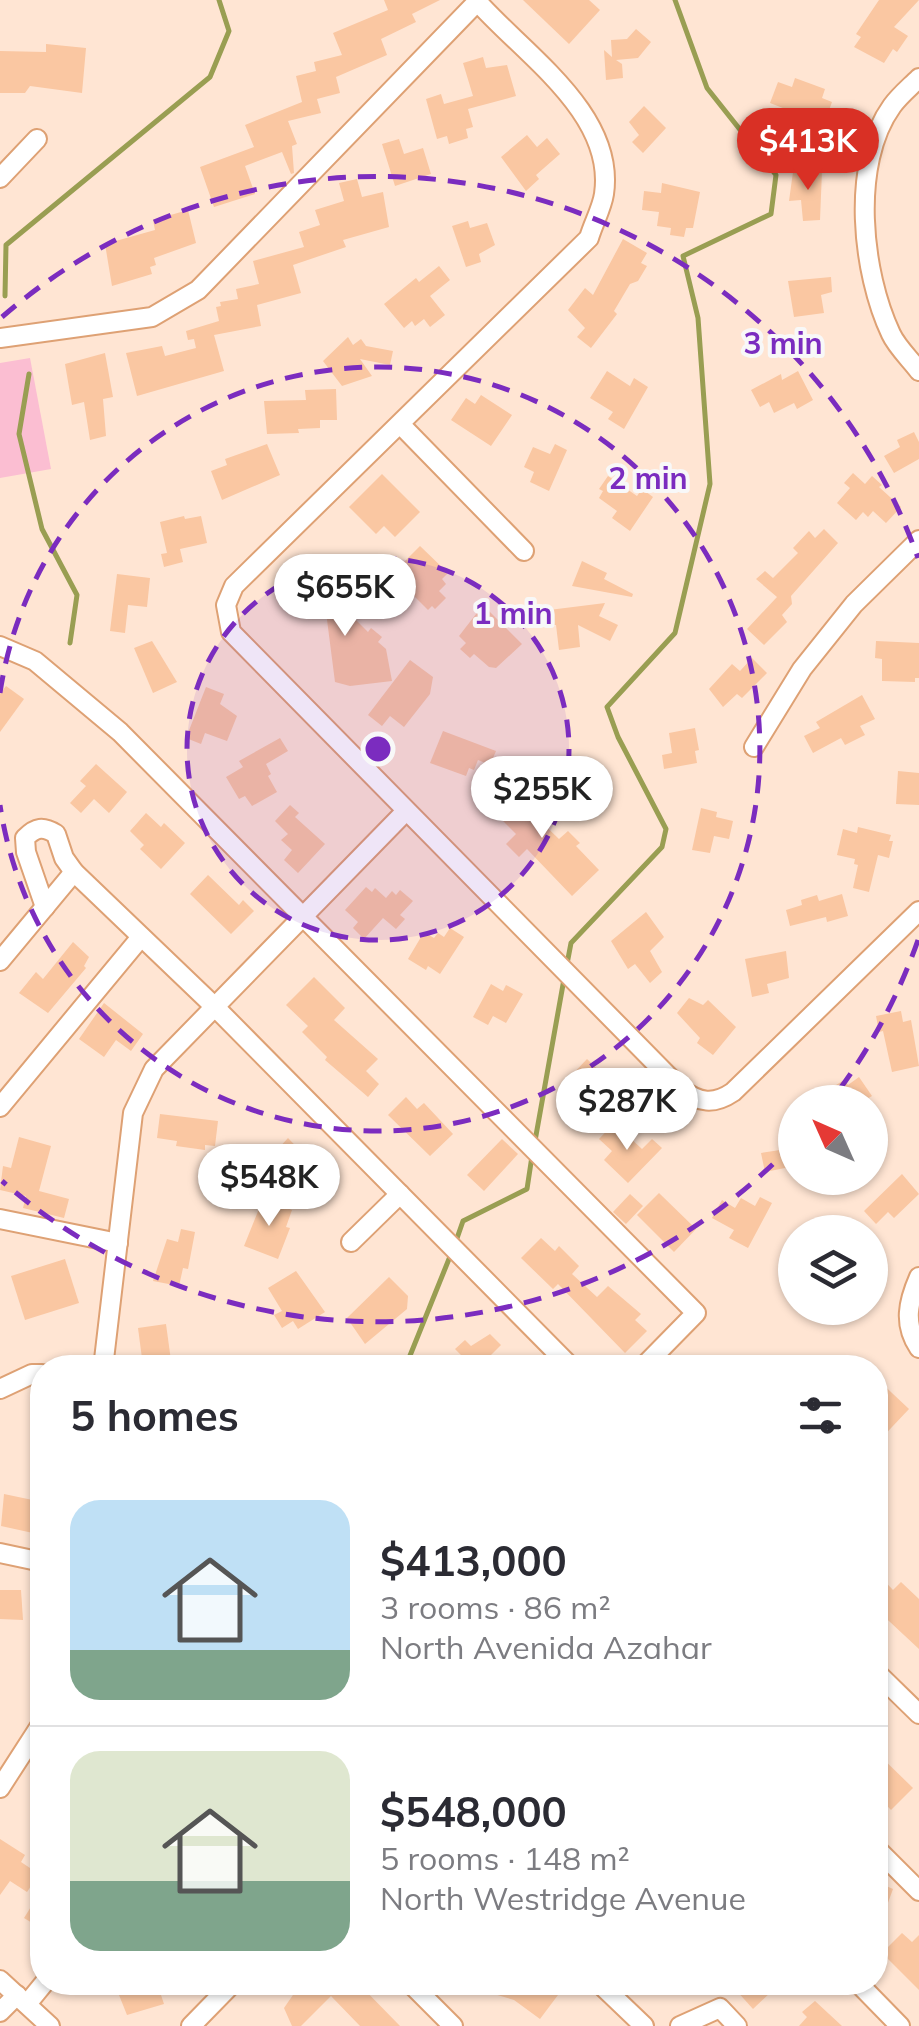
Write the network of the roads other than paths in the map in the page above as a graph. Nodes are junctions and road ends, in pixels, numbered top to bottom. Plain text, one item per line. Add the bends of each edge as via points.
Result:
1 (476, 1) edge
2 (919, 78) edge
3 (37, 139) dead end
4 (0, 178) edge
5 (0, 338) edge
6 (919, 371) edge
7 (401, 425) junction
8 (919, 540) edge
9 (524, 551) dead end
10 (0, 646) edge
11 (754, 748) dead end
12 (405, 812) junction
13 (74, 872) junction
14 (45, 907) junction
15 (919, 911) edge
16 (303, 917) junction
17 (141, 937) junction
18 (0, 961) edge
19 (215, 1007) junction
20 (0, 1107) edge
21 (400, 1194) junction
22 (0, 1218) edge
23 (351, 1242) dead end
24 (118, 1243) junction
25 (919, 1277) edge
26 (919, 1348) edge
27 (105, 1355) edge
28 (559, 1355) edge
29 (655, 1355) edge
30 (30, 1377) edge
31 (0, 1389) edge
32 (0, 1553) edge
33 (30, 1559) edge
34 (888, 1684) edge
35 (919, 1714) edge
36 (30, 1742) edge
37 (0, 1788) edge
38 (888, 1860) edge
39 (919, 1890) edge
40 (0, 1980) edge
41 (30, 1994) edge
42 (221, 1995) edge
43 (420, 1995) edge
44 (612, 1995) edge
45 (870, 1995) edge
46 (22, 2000) junction
47 (0, 2012) edge
48 (444, 2023) edge
49 (50, 2026) edge
50 (191, 2026) edge
51 (644, 2026) edge
52 (680, 2026) edge
53 (738, 2026) edge
54 (900, 2026) edge

1 - 5 street via 198,290 152,317
1 - 7 street via 572,96 600,147 604,193 588,238
2 - 6 street via 890,108 874,145 864,225 872,284 890,332
3 - 4 street
7 - 9 street
7 - 12 street via 220,605 236,638
8 - 11 street via 854,604 802,669
10 - 16 street via 35,661 120,732
12 - 15 street via 682,1090 710,1107
12 - 16 street
13 - 14 street
13 - 14 street via 56,834 34,828 25,838 26,852
13 - 17 street
14 - 18 street
16 - 19 street
16 - 29 street via 696,1313
17 - 19 street
17 - 20 street
19 - 21 street
19 - 24 street via 154,1068 134,1113
21 - 23 street
21 - 28 street
22 - 24 street
24 - 27 street
25 - 26 street via 907,1310
30 - 31 street
32 - 33 street
34 - 35 street
36 - 37 street
38 - 39 street
40 - 46 street
41 - 46 street
42 - 50 street
43 - 48 street
44 - 51 street
45 - 54 street
46 - 47 street
46 - 49 street
52 - 53 street via 720,2008

